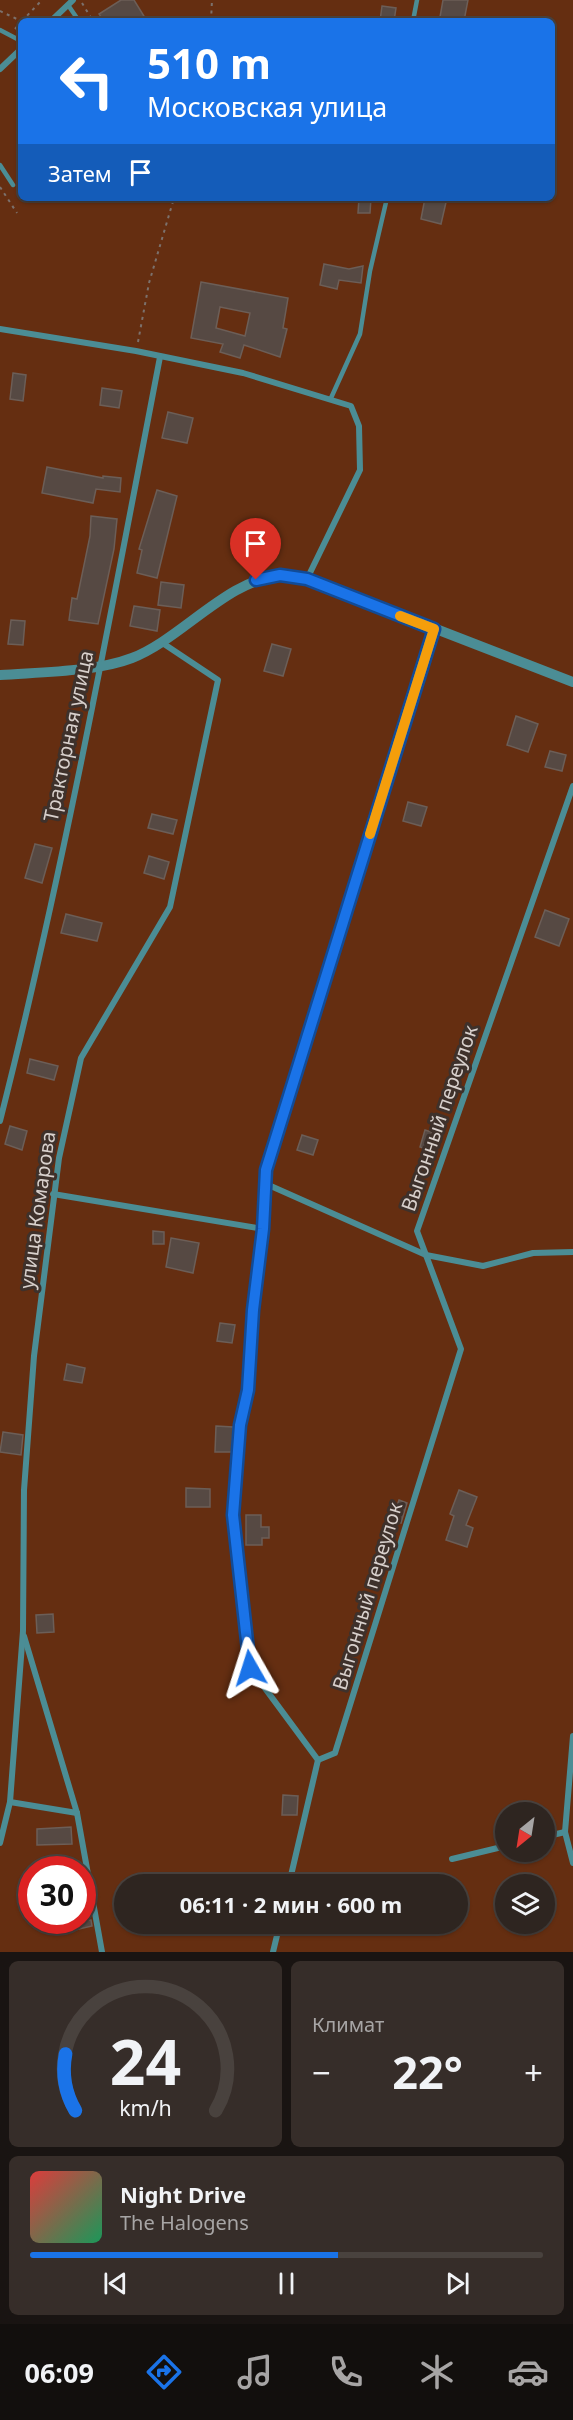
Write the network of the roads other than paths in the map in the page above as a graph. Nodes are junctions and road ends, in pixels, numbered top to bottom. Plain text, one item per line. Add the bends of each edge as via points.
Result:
1 (417, 0) edge
2 (71, 2) edge
3 (54, 18) edge
4 (78, 18) edge
5 (414, 18) edge
6 (0, 30) edge
7 (18, 39) edge
8 (18, 52) edge
9 (0, 69) edge
10 (0, 165) edge
11 (13, 185) dead end
12 (386, 201) edge
13 (0, 329) edge
14 (160, 357) junction
15 (331, 398) junction
16 (307, 579) junction
17 (434, 629) junction
18 (161, 642) junction
19 (100, 666) junction
20 (0, 675) edge
21 (573, 682) edge
22 (573, 786) edge
23 (0, 1121) edge
24 (264, 1183) junction
25 (53, 1194) junction
26 (263, 1229) junction
27 (573, 1252) edge
28 (426, 1255) junction
29 (23, 1631) junction
30 (573, 1736) edge
31 (318, 1760) junction
32 (10, 1802) junction
33 (77, 1813) junction
34 (565, 1832) junction
35 (555, 1834) edge
36 (0, 1843) edge
37 (495, 1849) edge
38 (452, 1859) dead end
39 (573, 1863) edge
40 (291, 1874) edge
41 (277, 1934) edge
42 (102, 1952) edge
43 (273, 1952) edge

1 - 5 lane
2 - 3 street
2 - 4 lane
6 - 7 lane
8 - 9 street
10 - 11 lane
12 - 15 lane via 360,334
13 - 14 street
14 - 15 street via 243,373
14 - 19 street, Тракторная улица
15 - 16 street via 351,406 359,426 360,470
16 - 17 street
16 - 18 street via 280,575 256,580
17 - 21 street
17 - 24 street
18 - 19 street via 133,658
18 - 25 street, улица Комарова via 218,680 170,907 81,1058
19 - 20 street
19 - 23 street, Тракторная улица via 24,1027
22 - 28 street, Выгонный переулок via 417,1231
24 - 26 street
24 - 28 street
25 - 26 street
25 - 29 street, улица Комарова via 34,1356 24,1490
26 - 31 street via 233,1515 250,1668
27 - 28 street via 533,1253 483,1266
28 - 31 street, Выгонный переулок via 461,1349 335,1753
29 - 32 street, улица Комарова
29 - 33 street
30 - 34 street
31 - 40 street
32 - 33 street
32 - 36 street, улица Комарова
33 - 42 street
34 - 35 street
34 - 39 street
37 - 38 street
41 - 43 street

